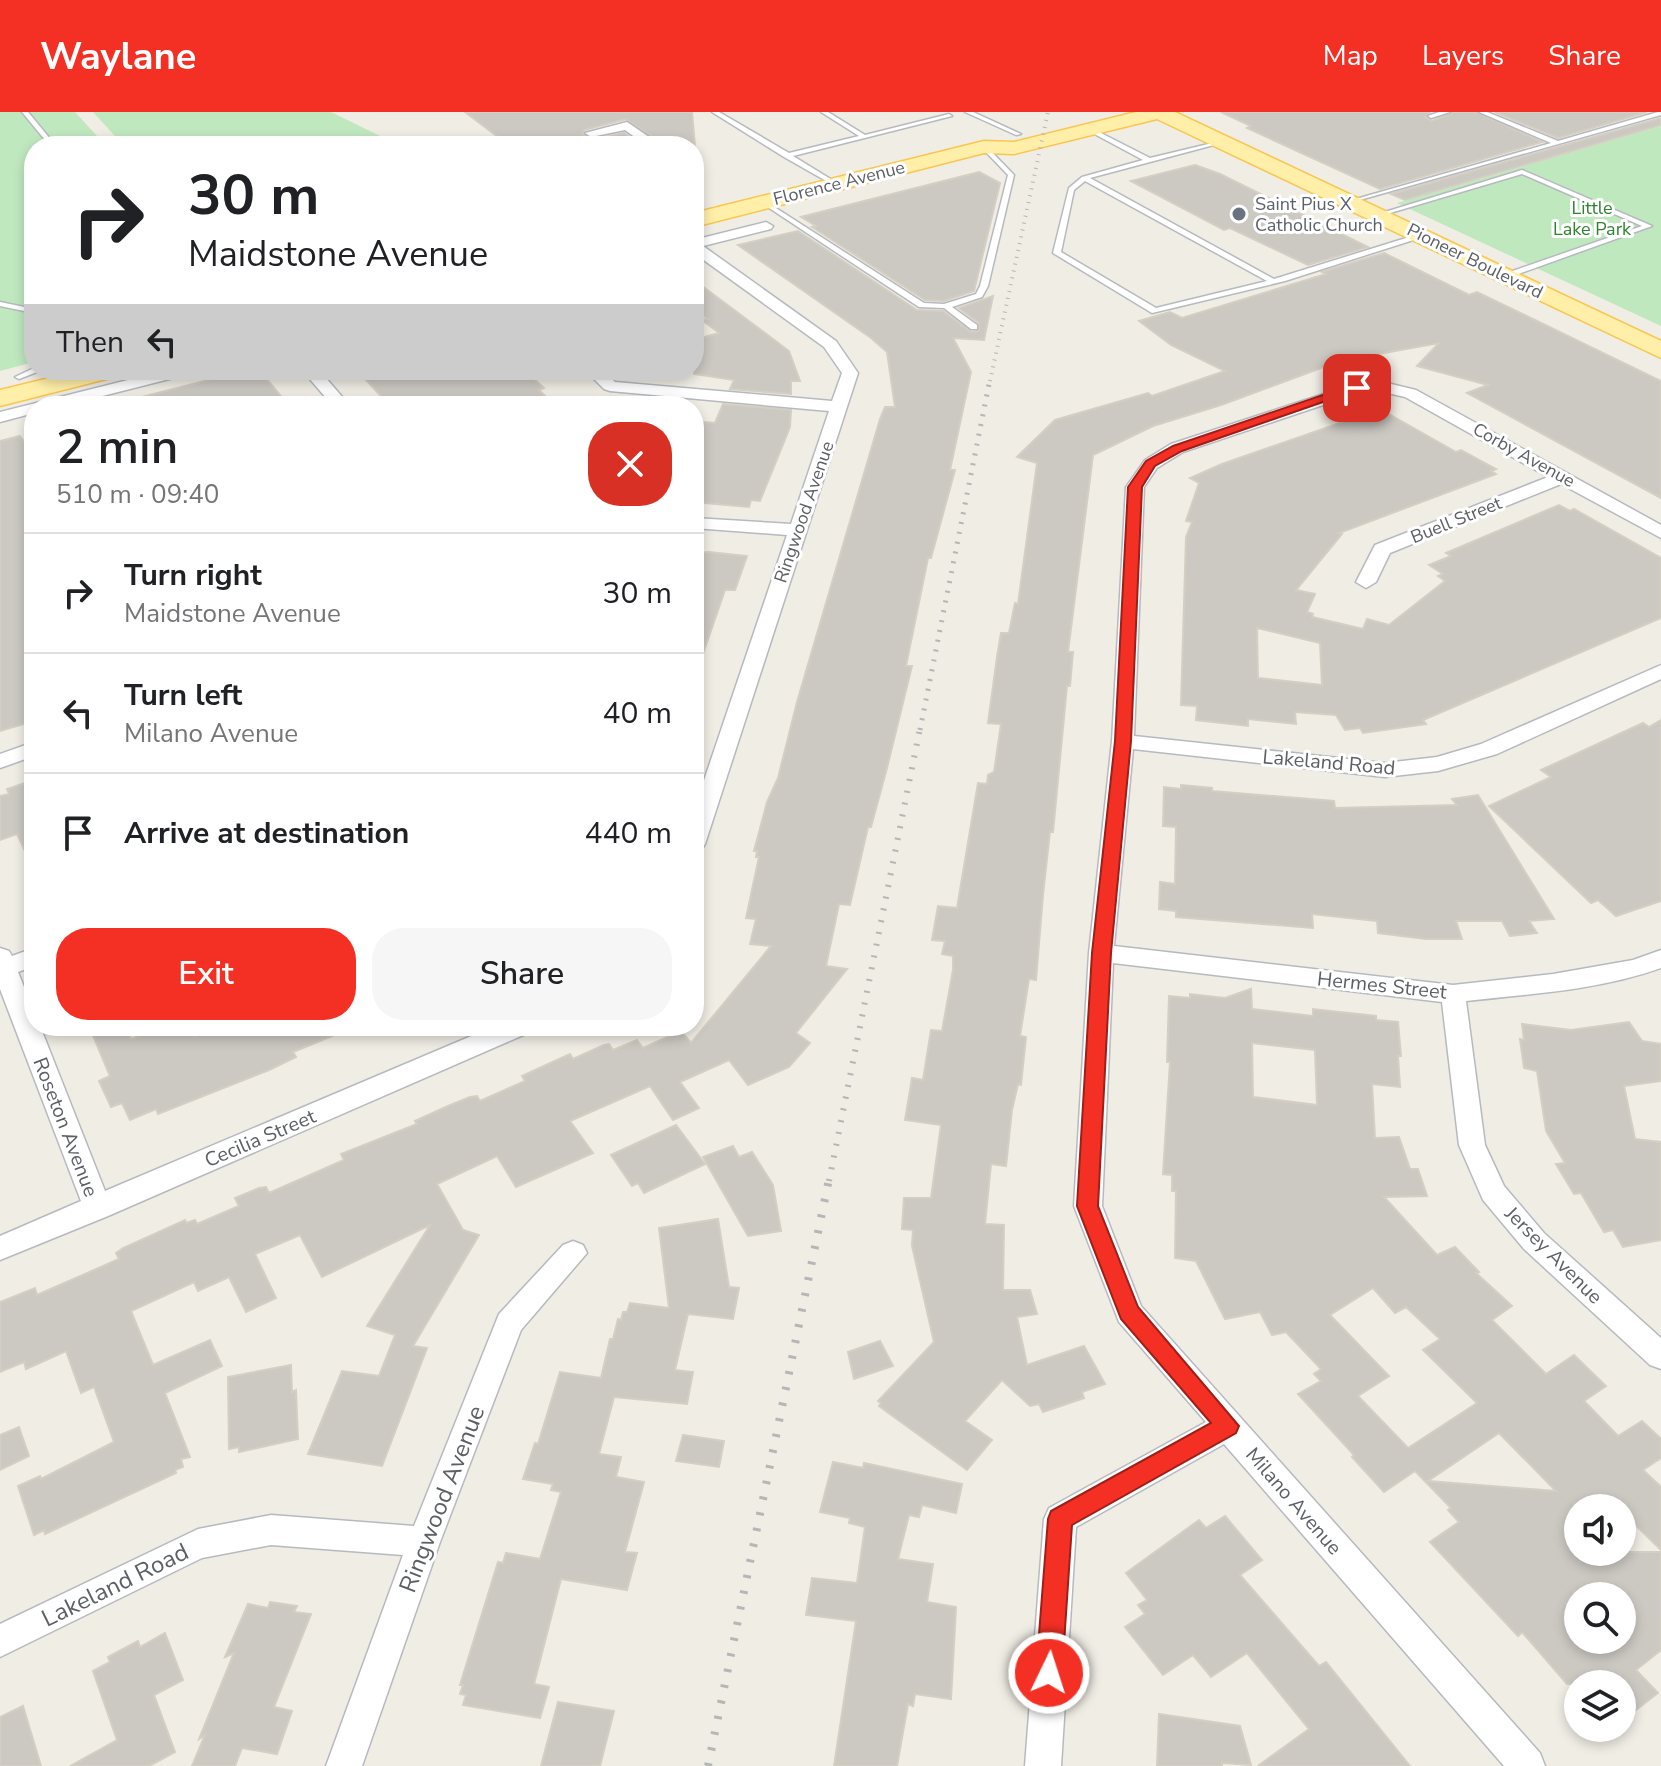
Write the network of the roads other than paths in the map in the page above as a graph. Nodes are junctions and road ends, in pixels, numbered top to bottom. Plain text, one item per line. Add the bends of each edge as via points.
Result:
1 (25, 112) edge
2 (715, 112) edge
3 (824, 112) edge
4 (968, 112) edge
5 (1108, 112) edge
6 (1160, 112) edge
7 (1447, 112) edge
8 (1482, 112) edge
9 (1661, 113) edge
10 (949, 116) dead end
11 (1431, 116) dead end
12 (1089, 129) junction
13 (591, 133) dead end
14 (1018, 134) junction
15 (45, 136) edge
16 (642, 136) edge
17 (864, 137) junction
18 (1223, 141) junction
19 (1558, 143) junction
20 (984, 147) junction
21 (786, 156) junction
22 (1150, 161) junction
23 (1084, 178) junction
24 (835, 184) junction
25 (763, 202) junction
26 (1351, 202) junction
27 (1378, 215) junction
28 (704, 217) edge
29 (766, 226) dead end
30 (1422, 236) junction
31 (704, 242) edge
32 (704, 252) edge
33 (1507, 276) junction
34 (1273, 281) junction
35 (0, 304) edge
36 (946, 306) junction
37 (24, 309) edge
38 (974, 327) dead end
39 (1661, 350) edge
40 (73, 380) edge
41 (147, 380) edge
42 (319, 380) edge
43 (604, 380) edge
44 (1383, 387) joint
45 (84, 396) edge
46 (333, 396) edge
47 (0, 398) edge
48 (840, 407) junction
49 (24, 411) edge
50 (0, 417) edge
51 (1563, 477) junction
52 (704, 524) edge
53 (797, 530) junction
54 (1661, 532) edge
55 (1366, 582) dead end
56 (1655, 680) edge
57 (1123, 741) junction
58 (24, 753) edge
59 (0, 761) edge
60 (704, 814) edge
61 (1101, 953) junction
62 (24, 959) edge
63 (1661, 959) edge
64 (2, 963) edge
65 (1453, 994) junction
66 (24, 1019) edge
67 (31, 1036) edge
68 (496, 1036) edge
69 (98, 1208) junction
70 (0, 1248) edge
71 (573, 1253) dead end
72 (1661, 1356) edge
73 (1228, 1426) junction
74 (424, 1542) junction
75 (0, 1641) edge
76 (344, 1766) edge
77 (1043, 1766) edge
78 (1527, 1766) edge

1 - 15 lane
2 - 21 lane
3 - 17 lane
4 - 14 lane
5 - 14 main road, Florence Avenue
6 - 12 main road, Florence Avenue
6 - 18 main road, Pioneer Boulevard
7 - 11 lane
8 - 19 lane
9 - 19 lane
10 - 17 lane
12 - 20 main road, Florence Avenue via 1014,148
12 - 22 lane
13 - 16 street via 627,126
14 - 20 main road, Florence Avenue
17 - 21 lane
18 - 22 lane
18 - 26 main road, Pioneer Boulevard
19 - 26 lane
20 - 24 main road, Florence Avenue
20 - 36 lane via 1011,175 979,295
21 - 24 lane
22 - 23 lane
23 - 34 lane
23 - 34 lane via 1071,189 1057,253 1155,311
24 - 25 main road, Florence Avenue
25 - 28 main road, Florence Avenue
25 - 36 lane via 922,305
26 - 27 main road, Pioneer Boulevard
27 - 30 main road, Pioneer Boulevard
27 - 33 lane via 1522,172 1648,226
29 - 31 street, Florence Avenue
30 - 33 main road, Pioneer Boulevard
30 - 34 lane
32 - 48 street, Ringwood Avenue via 830,344 850,373
33 - 39 main road, Pioneer Boulevard
35 - 37 lane
36 - 38 lane
40 - 47 main road
41 - 45 street
42 - 46 street
43 - 48 street via 610,386
44 - 51 street, Corby Avenue via 1410,393
44 - 57 street, Milano Avenue via 1357,388 1177,448 1151,464 1135,487
48 - 53 street, Ringwood Avenue
49 - 50 street
51 - 54 street, Corby Avenue
51 - 55 street, Buell Street via 1382,549
52 - 53 street
53 - 60 street, Ringwood Avenue
56 - 57 street, Lakeland Road via 1489,749 1438,764 1385,770
57 - 61 street, Milano Avenue
58 - 59 street
61 - 65 street, Hermes Street
61 - 73 street, Milano Avenue via 1088,1206 1129,1313
62 - 64 street
63 - 65 street, Hermes Street via 1553,983
64 - 66 street, Roseton Avenue
65 - 72 street, Jersey Avenue via 1472,1145 1493,1192 1534,1241
67 - 69 street, Roseton Avenue
68 - 69 street, Cecilia Street
69 - 70 street, Cecilia Street
71 - 74 street, Ringwood Avenue via 509,1323
73 - 77 street via 1060,1519
73 - 78 street, Milano Avenue
74 - 75 street, Lakeland Road via 271,1530 198,1544
74 - 76 street, Ringwood Avenue

